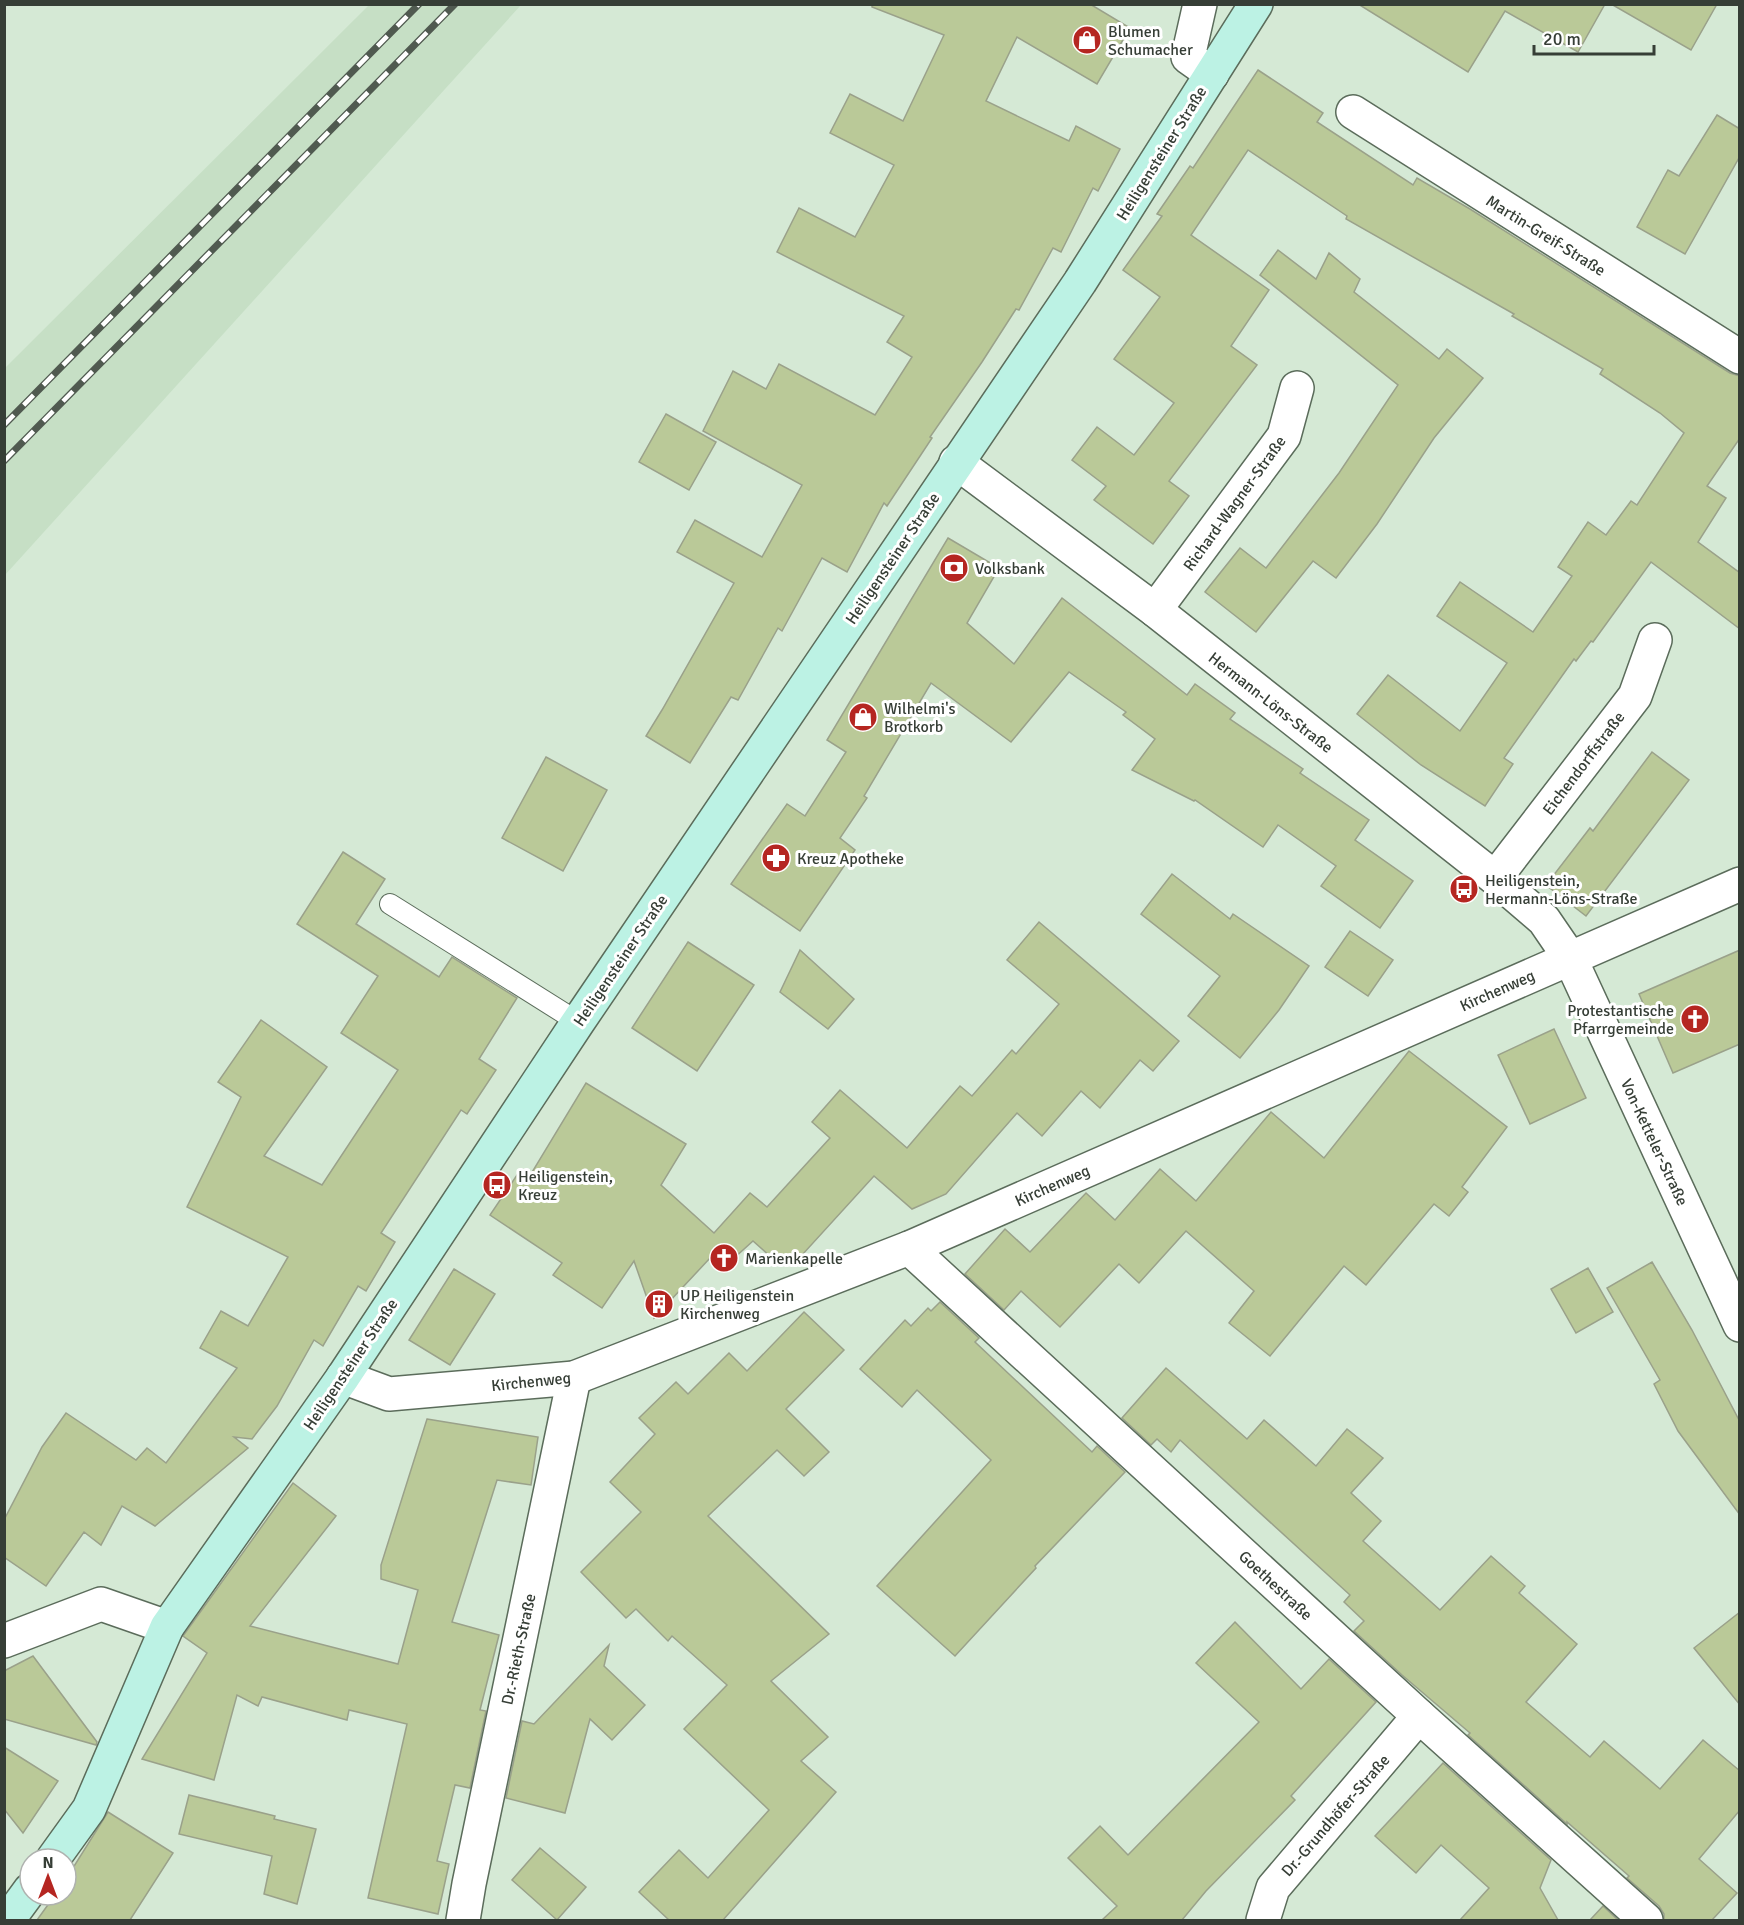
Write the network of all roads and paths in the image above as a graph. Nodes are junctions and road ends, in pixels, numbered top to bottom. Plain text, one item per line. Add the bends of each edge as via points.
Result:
1 (1200, 4) edge
2 (1256, 4) edge
3 (1212, 74) junction
4 (1353, 112) dead end
5 (1740, 357) edge
6 (1297, 388) dead end
7 (956, 462) junction
8 (1155, 610) junction
9 (1655, 640) dead end
10 (1495, 878) junction
11 (1740, 884) edge
12 (390, 904) dead end
13 (1570, 958) junction
14 (578, 1022) junction
15 (909, 1248) junction
16 (1740, 1325) edge
17 (342, 1377) junction
18 (574, 1378) junction
19 (167, 1627) junction
20 (4, 1641) edge
21 (1419, 1716) junction
22 (62, 1847) edge
23 (18, 1906) edge
24 (8, 1920) edge
25 (464, 1920) edge
26 (1263, 1920) edge
27 (1646, 1920) edge

1 - 3 street via 1188,57
2 - 3 main road, Heiligensteiner Straße
3 - 7 main road, Heiligensteiner Straße via 1080,282
4 - 5 street, Martin-Greif-Straße
6 - 8 street, Richard-Wagner-Straße via 1284,436
7 - 8 street, Hermann-Löns-Straße
7 - 14 main road, Heiligensteiner Straße
8 - 10 street, Hermann-Löns-Straße
9 - 10 street, Eichendorffstraße via 1635,696
10 - 13 street, Hermann-Löns-Straße via 1544,920
11 - 13 street, Kirchenweg
12 - 14 lane
13 - 15 street, Kirchenweg
13 - 16 street, Von-Ketteler-Straße
14 - 17 main road, Heiligensteiner Straße
15 - 18 street, Kirchenweg
15 - 21 street, Goethestraße
17 - 18 street, Kirchenweg via 389,1394
17 - 19 main road, Heiligensteiner Straße
18 - 25 street, Dr.-Rieth-Straße
19 - 20 street via 101,1604
19 - 22 main road, Heiligensteiner Straße via 89,1809
21 - 26 street, Dr.-Grundhöfer-Straße via 1273,1887
21 - 27 street, Goethestraße
23 - 24 main road

